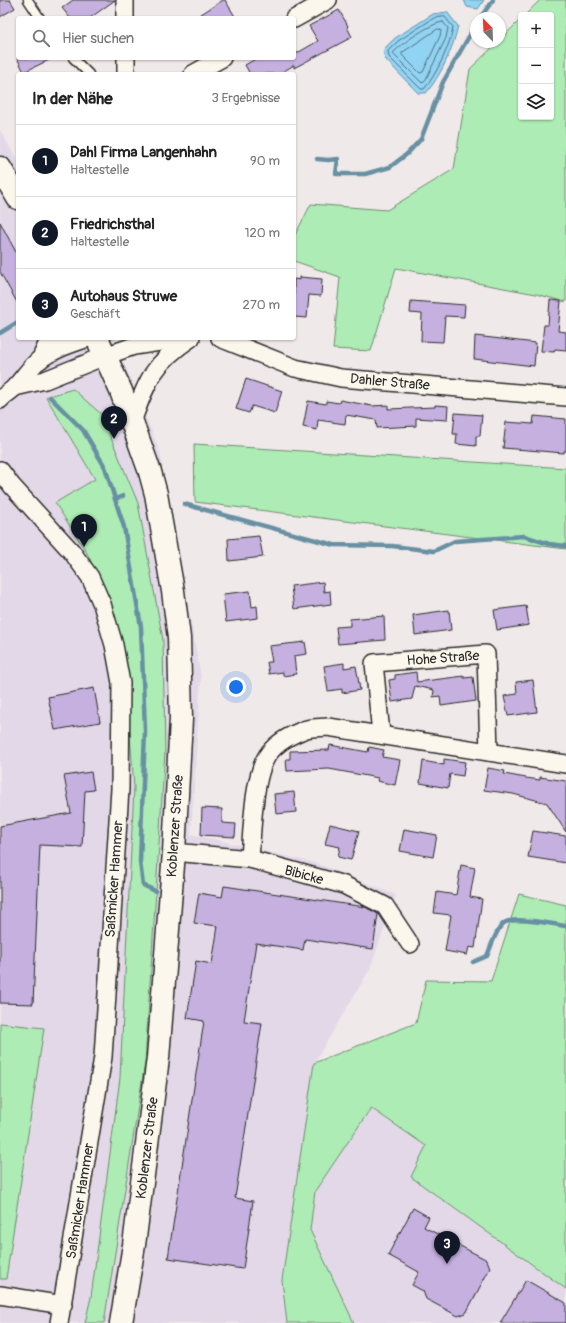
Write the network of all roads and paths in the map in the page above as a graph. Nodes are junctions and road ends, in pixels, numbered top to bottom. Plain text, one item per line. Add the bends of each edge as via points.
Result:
1 (28, 0) edge
2 (125, 0) edge
3 (328, 0) edge
4 (39, 16) edge
5 (125, 16) edge
6 (296, 18) edge
7 (75, 60) edge
8 (126, 60) edge
9 (218, 60) edge
10 (87, 72) edge
11 (126, 72) edge
12 (197, 72) edge
13 (0, 168) edge
14 (16, 195) edge
15 (49, 340) edge
16 (82, 340) edge
17 (173, 340) edge
18 (189, 340) edge
19 (225, 340) edge
20 (101, 347) edge
21 (40, 360) junction
22 (15, 387) junction
23 (566, 397) edge
24 (0, 400) edge
25 (132, 422) junction
26 (0, 470) edge
27 (381, 734) junction
28 (489, 752) junction
29 (566, 764) edge
30 (174, 852) junction
31 (250, 859) junction
32 (410, 944) dead end
33 (0, 1295) edge
34 (63, 1305) junction
35 (60, 1323) edge
36 (121, 1323) edge

1 - 4 lane
2 - 5 street
3 - 6 street
7 - 10 lane
8 - 11 street
9 - 12 street
13 - 14 main road
15 - 21 street
16 - 21 street via 52,352
17 - 20 street via 134,346
18 - 25 street via 156,368 143,391
19 - 23 street, Dahler Straße via 295,368 341,378
20 - 22 street via 46,380
20 - 25 main road, Koblenzer Straße
21 - 22 street
22 - 24 street
25 - 30 main road, Koblenzer Straße via 150,472 160,516 179,638 181,718
26 - 34 street, Saßmicker Hammer via 72,552 90,577 102,604 114,645 121,683 120,789 103,1057
27 - 28 street
27 - 28 street, Hohe Straße via 374,663 486,654
27 - 31 street via 328,727 302,730 280,743 267,756 259,774
28 - 29 street
30 - 31 street, Bibicke
30 - 36 main road, Koblenzer Straße via 158,1058 134,1245
31 - 32 street, Bibicke via 344,885 385,906
33 - 34 street
34 - 35 street, Saßmicker Hammer

